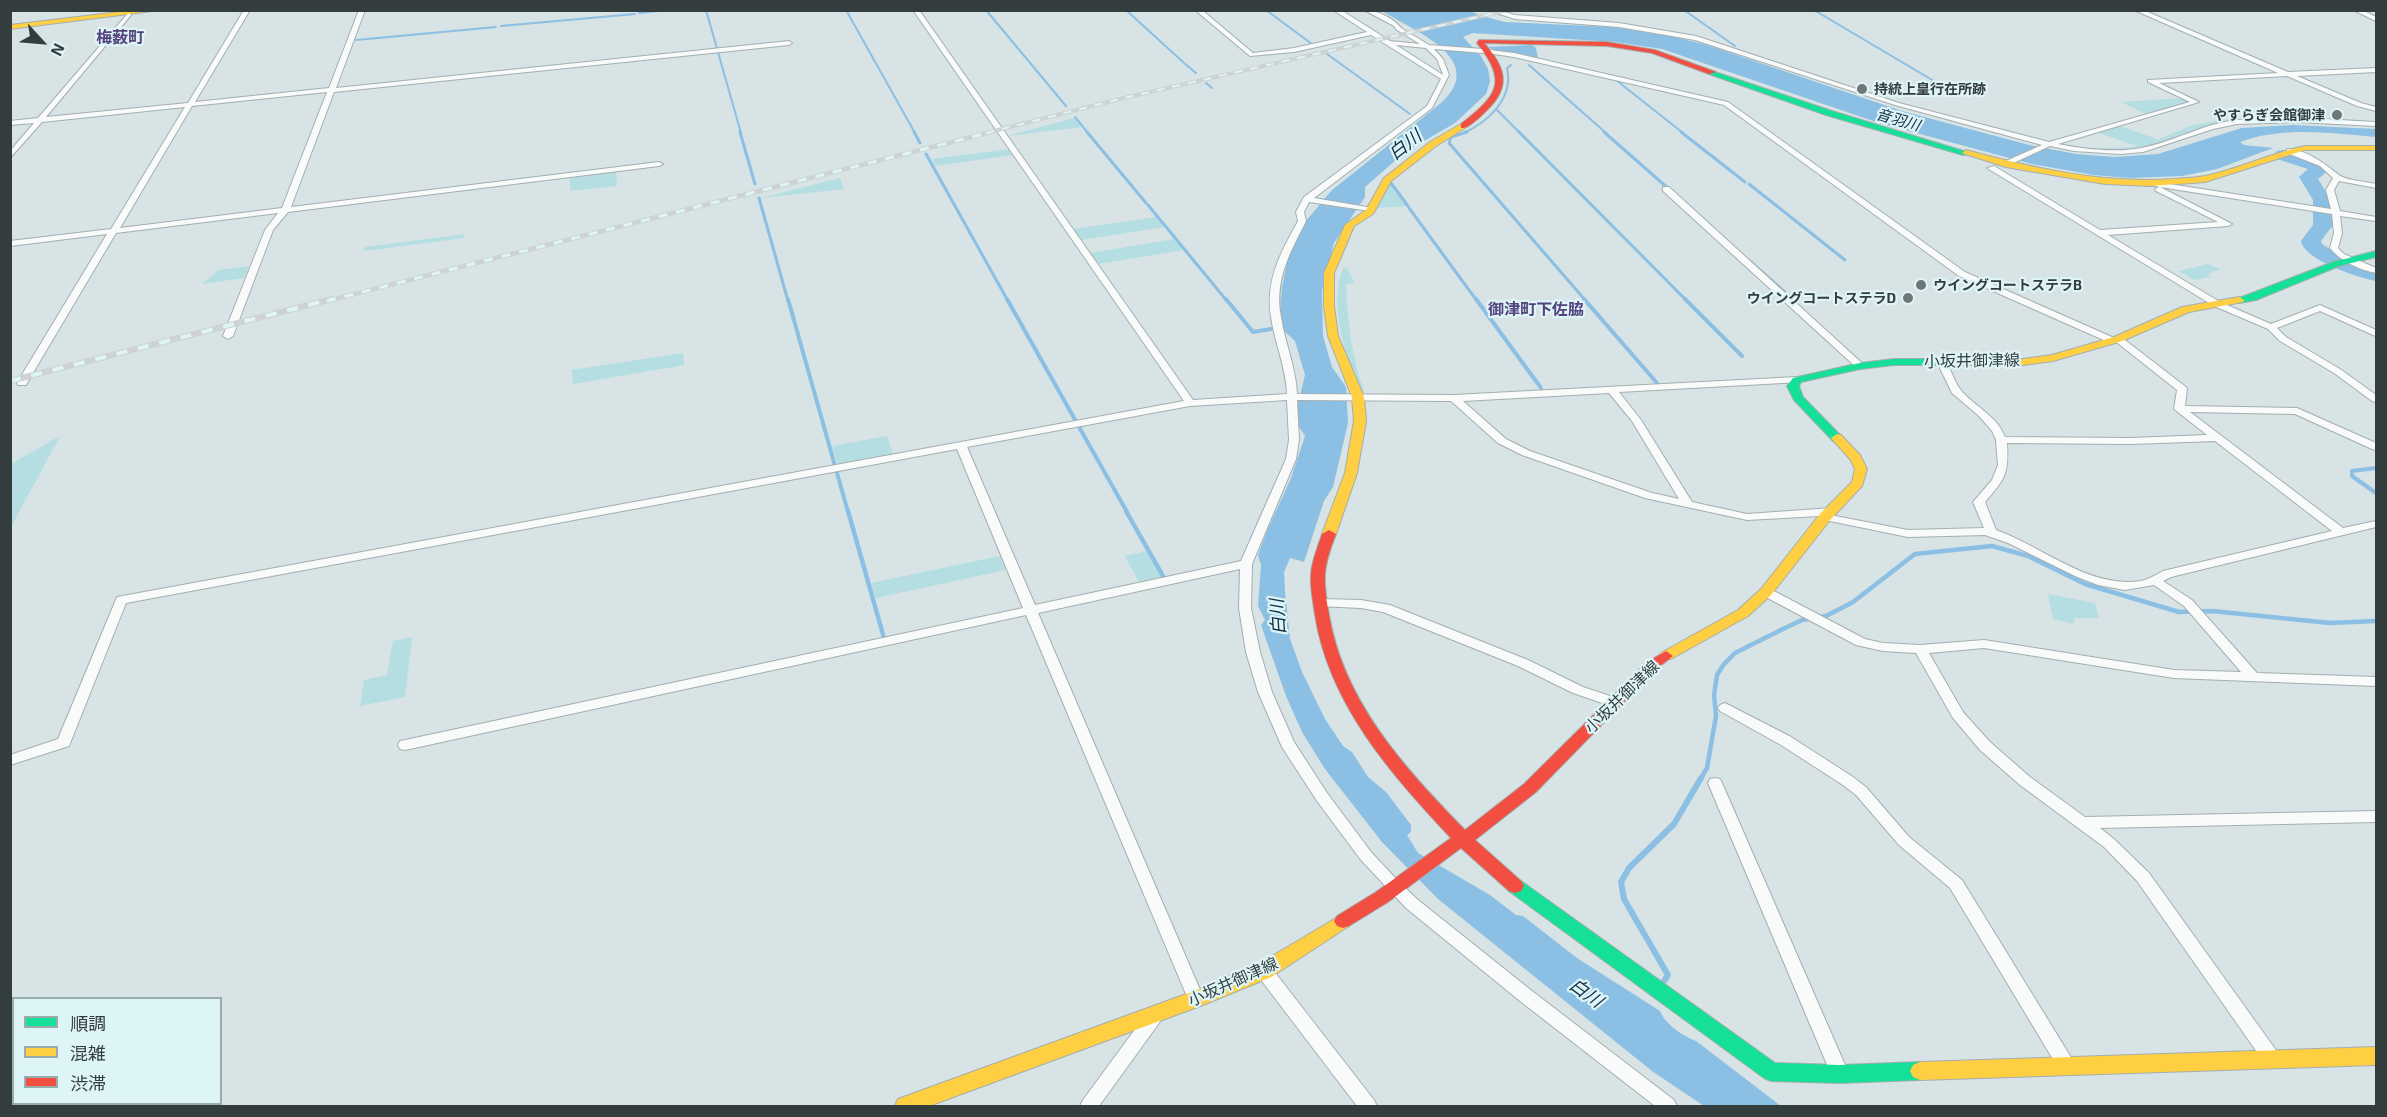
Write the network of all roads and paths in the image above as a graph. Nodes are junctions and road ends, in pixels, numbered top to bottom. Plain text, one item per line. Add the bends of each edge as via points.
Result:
1 (157, 10) edge
2 (247, 10) edge
3 (362, 10) edge
4 (916, 10) edge
5 (1198, 10) edge
6 (1336, 10) edge
7 (1367, 10) edge
8 (1490, 10) edge
9 (2137, 10) edge
10 (2356, 10) edge
11 (129, 14) junction
12 (2376, 19) edge
13 (10, 27) edge
14 (1371, 33) junction
15 (1385, 42) junction
16 (789, 43) dead end
17 (1432, 47) junction
18 (1486, 51) junction
19 (2376, 70) edge
20 (2286, 74) junction
21 (1445, 79) junction
22 (333, 90) junction
23 (189, 104) junction
24 (2376, 109) edge
25 (41, 120) junction
26 (10, 123) edge
27 (2376, 124) edge
28 (2048, 145) junction
29 (2376, 148) edge
30 (2290, 151) junction
31 (10, 156) edge
32 (658, 164) dead end
33 (2008, 164) junction
34 (2337, 178) junction
35 (2150, 183) junction
36 (2376, 186) edge
37 (1666, 189) dead end
38 (1309, 200) junction
39 (286, 209) junction
40 (1369, 209) junction
41 (2333, 211) junction
42 (2376, 219) edge
43 (113, 231) junction
44 (2098, 233) junction
45 (10, 244) edge
46 (2376, 254) edge
47 (2344, 261) junction
48 (2376, 271) edge
49 (2217, 304) junction
50 (2271, 327) junction
51 (2376, 333) edge
52 (228, 336) dead end
53 (2114, 340) junction
54 (1942, 362) junction
55 (1860, 366) junction
56 (1797, 380) junction
57 (22, 383) dead end
58 (1611, 389) junction
59 (1296, 397) junction
60 (1355, 397) junction
61 (1454, 398) junction
62 (2376, 399) edge
63 (1190, 403) junction
64 (2179, 409) junction
65 (2215, 438) junction
66 (2001, 440) junction
67 (960, 444) junction
68 (2376, 447) edge
69 (1689, 506) junction
70 (1828, 514) junction
71 (2376, 524) edge
72 (2339, 531) junction
73 (1990, 532) junction
74 (1246, 564) junction
75 (2157, 582) junction
76 (1766, 592) junction
77 (1321, 603) junction
78 (1029, 609) junction
79 (1920, 649) junction
80 (2254, 678) junction
81 (2376, 682) edge
82 (1614, 702) junction
83 (1725, 708) dead end
84 (405, 745) dead end
85 (10, 760) edge
86 (1715, 783) dead end
87 (2376, 816) edge
88 (2082, 823) junction
89 (1460, 841) junction
90 (1398, 884) junction
91 (1264, 971) junction
92 (1196, 999) junction
93 (1155, 1014) junction
94 (2376, 1056) edge
95 (2273, 1060) junction
96 (2066, 1065) junction
97 (1840, 1074) junction
98 (905, 1107) edge
99 (1089, 1107) edge
100 (1368, 1107) edge
101 (1668, 1107) edge

1 - 11 main road
2 - 23 street
3 - 22 street
4 - 63 street
5 - 14 street via 1252,55
6 - 14 street
7 - 17 street
8 - 28 street via 1515,17 1619,25 1696,38 1897,105
9 - 20 street
10 - 12 street
11 - 13 main road
11 - 25 street
14 - 15 street
15 - 17 street
15 - 21 street
16 - 22 street
17 - 18 street
17 - 21 street via 1442,62
18 - 33 main road via 1481,41 1600,44 1653,51 1829,113
18 - 40 main road via 1501,78 1495,98 1468,123 1432,144 1387,180
18 - 53 street via 1726,103 1962,274
19 - 20 street
20 - 24 street
20 - 28 street via 2150,81 2196,102
21 - 38 street via 1430,107
22 - 23 street
22 - 39 street
23 - 25 street
23 - 43 street
25 - 26 street
25 - 31 street
27 - 28 street via 2237,122 2126,152
28 - 33 street
29 - 30 main road via 2317,147
30 - 34 street via 2332,171
30 - 35 main road via 2205,180
32 - 39 street
33 - 35 main road via 2105,181
33 - 44 street via 1991,168
34 - 36 street
34 - 41 street via 2330,190
35 - 41 street
35 - 44 street via 2228,224
37 - 55 street
38 - 40 street
38 - 59 street via 1300,212 1302,221 1281,261 1274,296
39 - 43 street
39 - 52 street via 267,233
40 - 60 main road via 1363,219 1350,225 1329,273 1333,336
41 - 42 street
41 - 47 street via 2338,233 2334,248
43 - 45 street
43 - 57 street
44 - 49 street
46 - 47 main road, 小坂井御津線
47 - 48 street
47 - 49 main road, 小坂井御津線 via 2252,298
49 - 50 street
49 - 53 main road, 小坂井御津線 via 2166,316
50 - 51 street via 2320,308
50 - 62 street via 2283,339
53 - 54 main road, 小坂井御津線 via 2023,362
53 - 64 street via 2182,389
54 - 55 main road, 小坂井御津線
54 - 66 street via 1956,391 1983,414
55 - 56 main road, 小坂井御津線
56 - 58 street
56 - 70 main road, 小坂井御津線 via 1793,386 1798,398 1856,458 1860,469 1857,483
58 - 61 street
58 - 69 street via 1636,420
59 - 60 street
59 - 63 street
59 - 74 street via 1291,459
60 - 61 street
60 - 77 main road via 1360,421 1351,472 1318,574
61 - 69 street via 1502,441 1526,453
63 - 67 street
64 - 65 street
64 - 68 street via 2297,411
65 - 66 street
65 - 72 street
66 - 73 street via 2003,465 1997,481 1979,502
67 - 78 street
67 - 85 street via 121,600 64,742
69 - 70 street via 1747,517
70 - 73 street via 1920,534
70 - 76 main road, 小坂井御津線
71 - 72 street
72 - 75 street via 2167,574
73 - 75 street via 2100,582
74 - 78 street
74 - 90 street via 1245,608 1253,652 1287,743 1366,856
75 - 80 street via 2188,603
76 - 79 street via 1861,642
76 - 82 main road, 小坂井御津線 via 1725,625 1651,666
77 - 82 street via 1386,608
77 - 89 main road via 1322,622 1335,666 1357,710 1392,762
78 - 84 street
78 - 92 street
79 - 80 street via 1994,645 2174,674
79 - 88 street via 1958,715 1985,746
80 - 81 street
82 - 89 main road, 小坂井御津線 via 1530,788
83 - 96 street via 1848,781 1904,840 1956,884
86 - 97 street
87 - 88 street
88 - 95 street via 2109,843 2143,878
89 - 90 main road, 小坂井御津線
89 - 97 main road via 1495,872 1771,1072
90 - 91 main road, 小坂井御津線
90 - 101 street via 1412,904
91 - 92 main road, 小坂井御津線
91 - 100 street
92 - 93 main road, 小坂井御津線
93 - 98 main road, 小坂井御津線
93 - 99 street
94 - 95 main road
95 - 96 main road
96 - 97 main road

